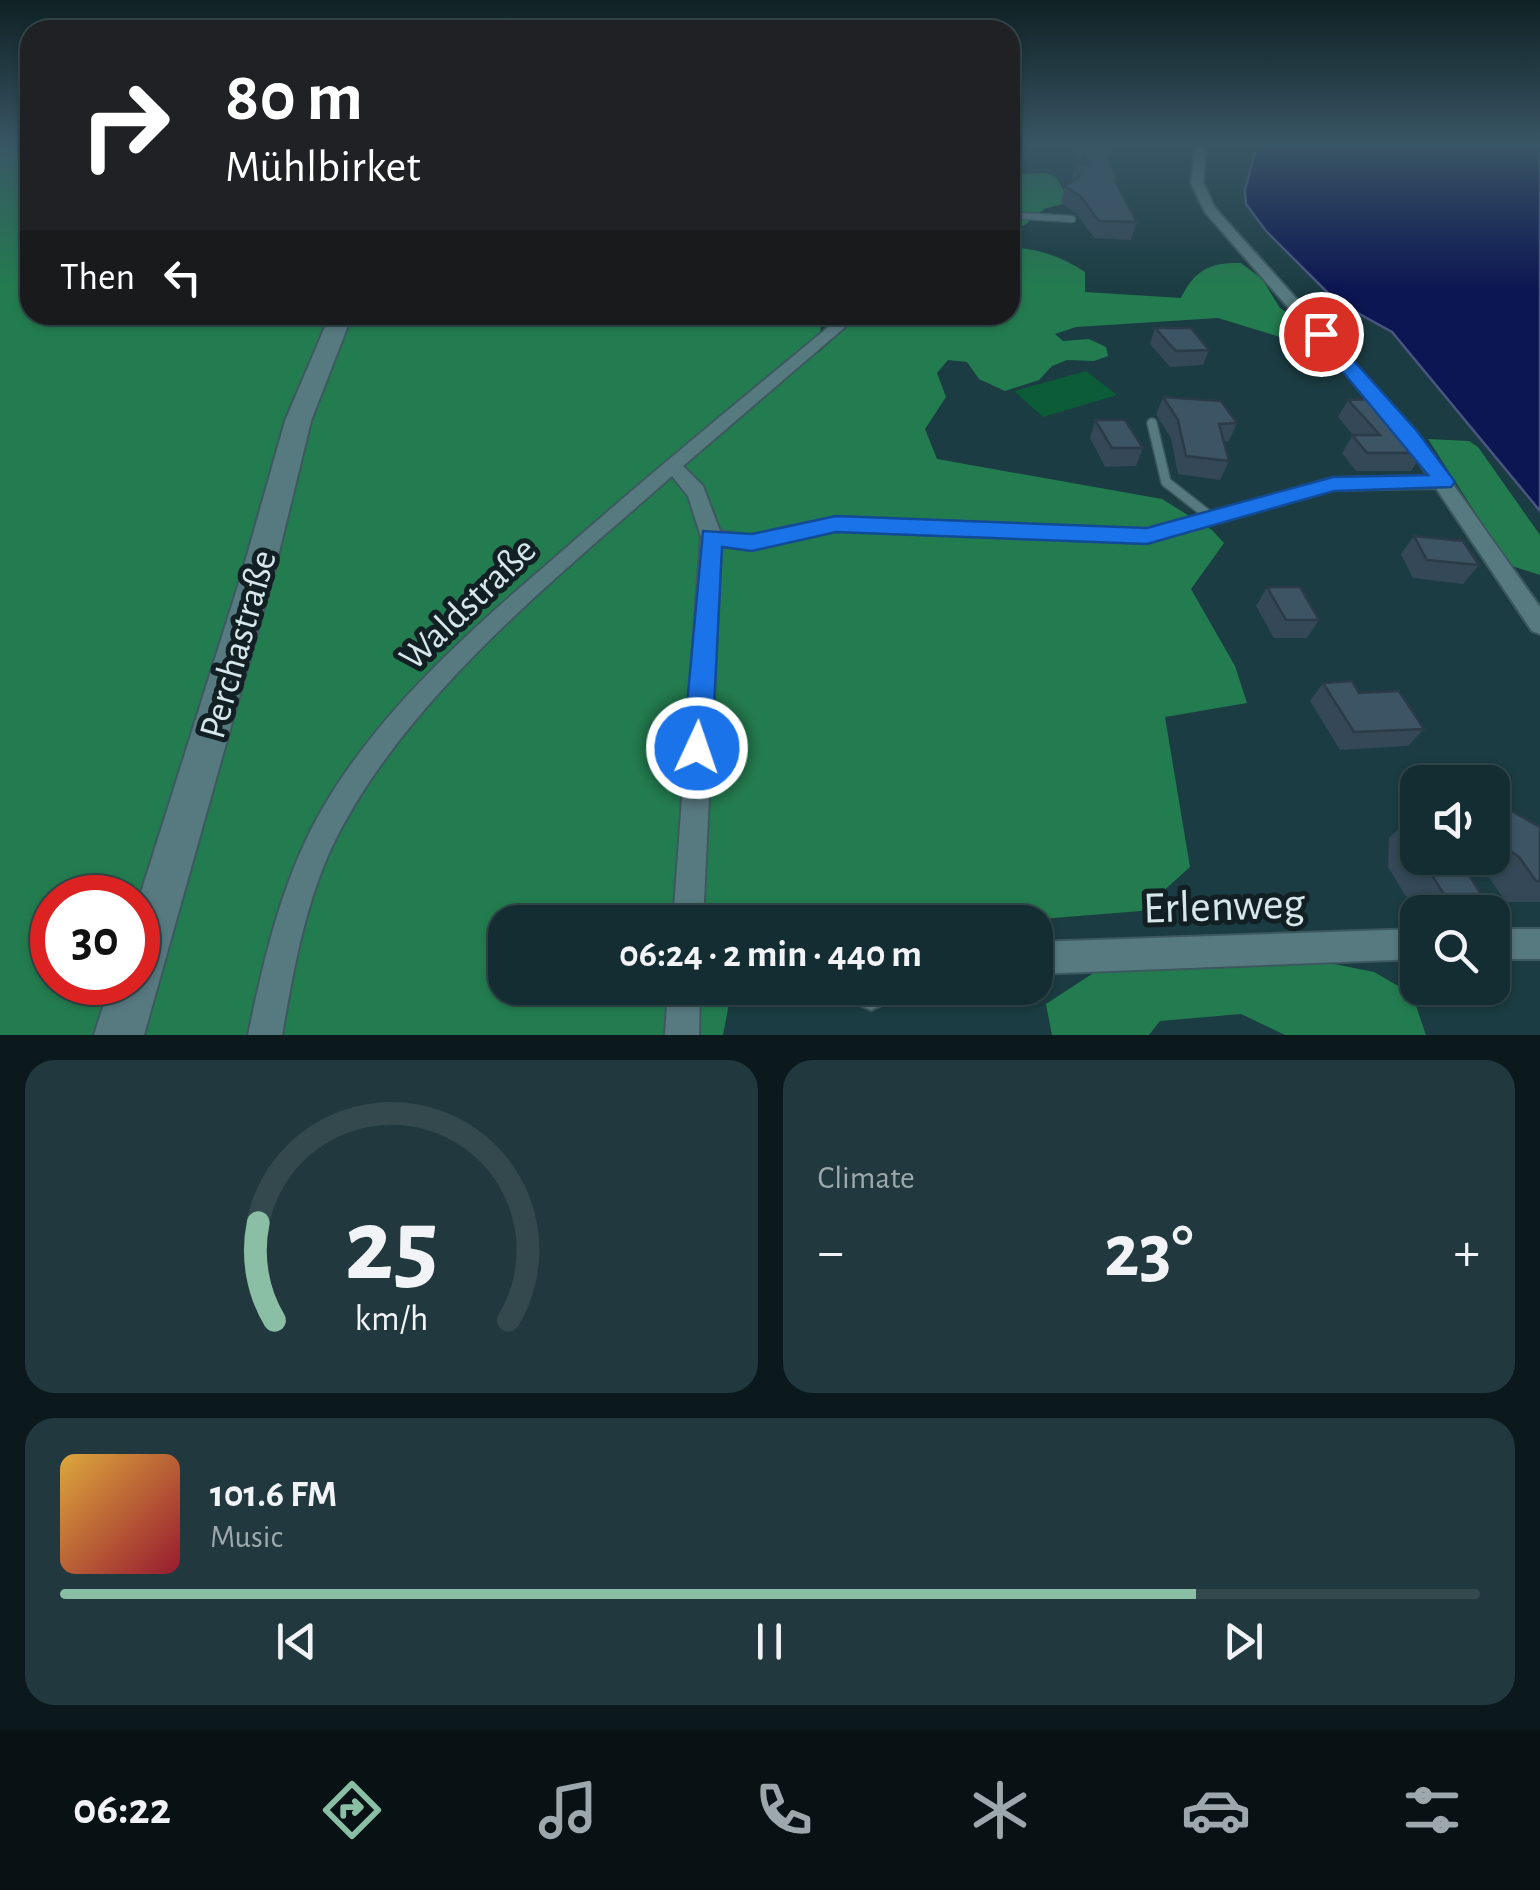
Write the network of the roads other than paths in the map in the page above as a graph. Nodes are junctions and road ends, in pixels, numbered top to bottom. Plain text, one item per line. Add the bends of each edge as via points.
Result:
1 (1201, 193) edge
2 (1020, 216) edge
3 (1072, 219) dead end
4 (336, 325) edge
5 (840, 325) edge
6 (1152, 423) dead end
7 (669, 467) junction
8 (1444, 482) junction
9 (1212, 518) junction
10 (711, 537) junction
11 (1540, 625) edge
12 (160, 901) edge
13 (689, 905) edge
14 (1510, 944) edge
15 (1540, 944) edge
16 (1400, 945) edge
17 (1053, 957) edge
18 (128, 1005) edge
19 (683, 1005) edge
20 (118, 1035) edge
21 (265, 1035) edge
22 (682, 1035) edge

1 - 8 street via 1246,256 1347,361
2 - 3 lane
4 - 12 main road, Perchastraße via 298,421
5 - 7 street, Waldstraße
6 - 9 lane via 1166,482
7 - 10 street via 683,472 697,492
7 - 21 street, Waldstraße via 430,688 371,762 332,819 300,891
8 - 9 street via 1333,484
8 - 11 street
9 - 10 street via 1147,536 836,524 752,543
10 - 13 street
14 - 15 street
16 - 17 street, Erlenweg
18 - 20 main road
19 - 22 street

